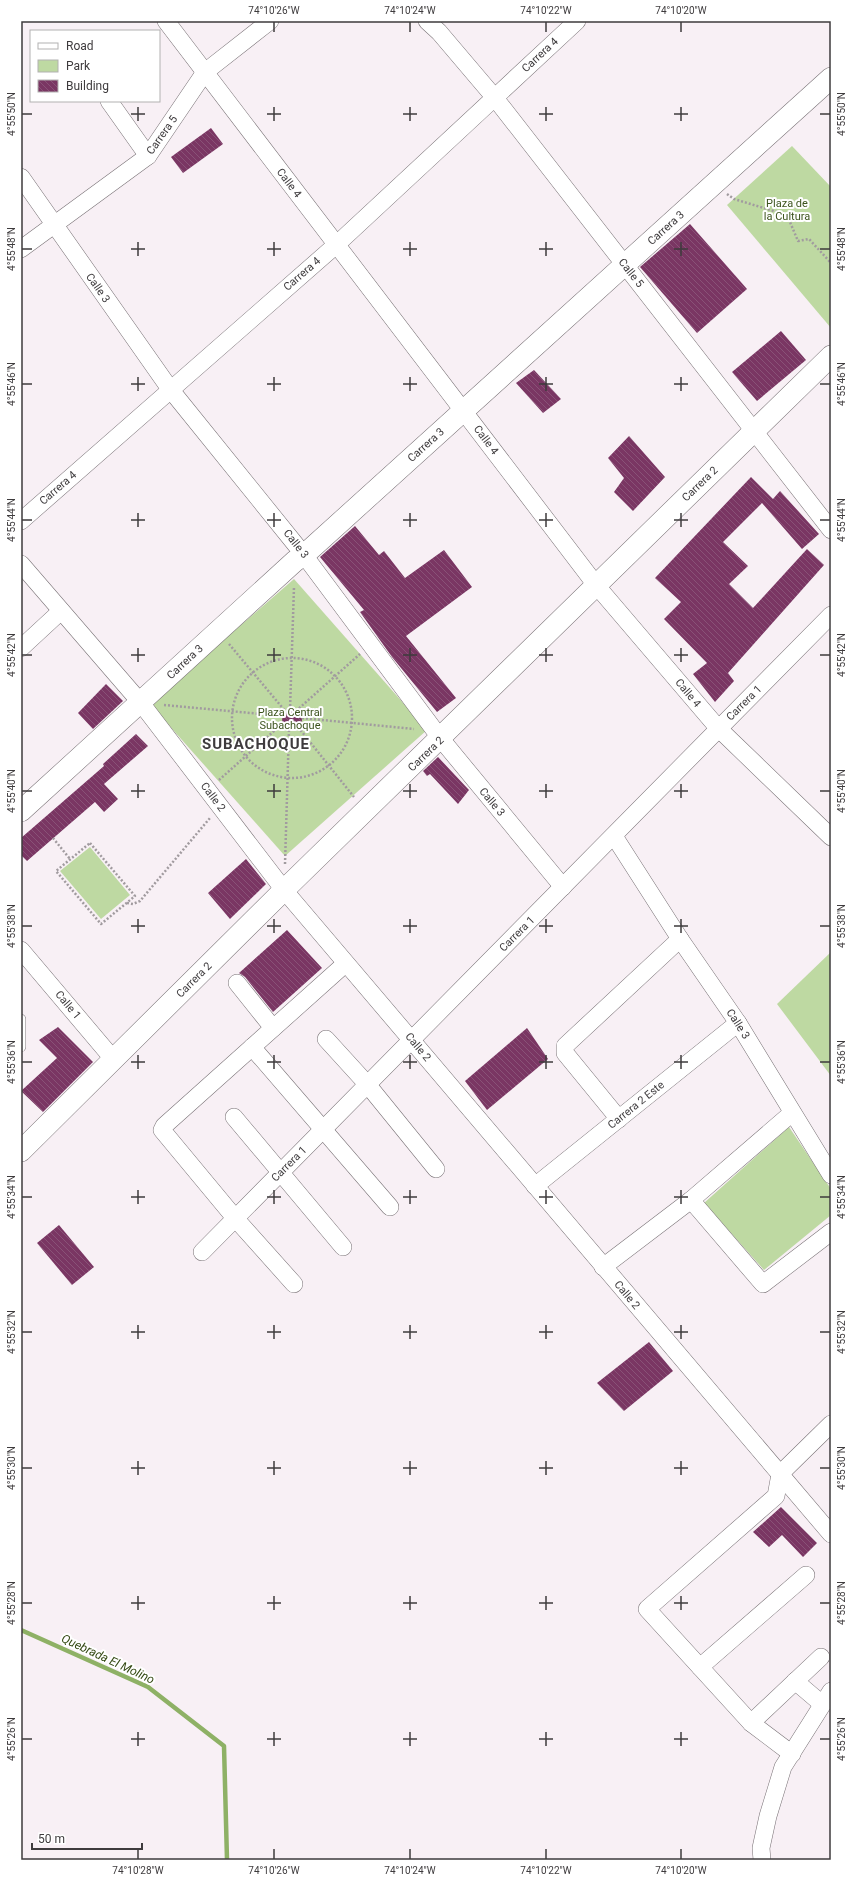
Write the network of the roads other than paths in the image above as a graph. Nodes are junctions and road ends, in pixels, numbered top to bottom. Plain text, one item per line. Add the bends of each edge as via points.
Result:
1 (166, 21) edge
2 (270, 21) edge
3 (427, 21) edge
4 (577, 21) edge
5 (205, 72) junction
6 (831, 78) edge
7 (495, 98) junction
8 (110, 102) edge
9 (148, 156) junction
10 (21, 178) edge
11 (54, 225) junction
12 (336, 245) junction
13 (21, 249) edge
14 (625, 265) junction
15 (831, 356) edge
16 (170, 389) junction
17 (463, 411) junction
18 (754, 431) junction
19 (21, 521) edge
20 (831, 530) edge
21 (300, 558) junction
22 (21, 564) edge
23 (596, 585) junction
24 (61, 611) junction
25 (831, 616) edge
26 (21, 648) edge
27 (141, 703) junction
28 (718, 728) junction
29 (438, 735) junction
30 (21, 811) edge
31 (614, 836) junction
32 (831, 837) edge
33 (563, 887) junction
34 (284, 890) junction
35 (680, 939) junction
36 (21, 950) edge
37 (345, 964) junction
38 (237, 983) dead end
39 (21, 1019) edge
40 (738, 1023) junction
41 (273, 1028) junction
42 (326, 1039) dead end
43 (412, 1039) junction
44 (21, 1047) edge
45 (252, 1047) junction
46 (114, 1060) junction
47 (367, 1084) junction
48 (792, 1113) junction
49 (234, 1117) dead end
50 (619, 1119) junction
51 (324, 1128) junction
52 (21, 1151) edge
53 (436, 1169) dead end
54 (280, 1173) junction
55 (831, 1175) edge
56 (535, 1186) junction
57 (691, 1200) junction
58 (390, 1207) dead end
59 (235, 1218) junction
60 (831, 1232) edge
61 (343, 1247) dead end
62 (202, 1252) dead end
63 (603, 1267) junction
64 (294, 1284) dead end
65 (831, 1424) edge
66 (780, 1474) junction
67 (827, 1529) edge
68 (806, 1575) dead end
69 (821, 1657) dead end
70 (700, 1667) junction
71 (795, 1681) junction
72 (827, 1697) edge
73 (751, 1723) junction
74 (792, 1754) junction
75 (762, 1860) edge

1 - 5 street, Calle 4
2 - 5 street, Carrera 5
3 - 7 street, Calle 5
4 - 7 street, Carrera 4
5 - 9 street, Carrera 5
5 - 12 street, Calle 4
6 - 14 street, Carrera 3
7 - 12 street, Carrera 4
7 - 14 street, Calle 5
8 - 9 street
9 - 11 street, Carrera 5
10 - 11 street, Calle 3
11 - 13 street, Carrera 5
11 - 16 street, Calle 3
12 - 16 street, Carrera 4
12 - 17 street, Calle 4
14 - 17 street, Carrera 3
14 - 18 street, Calle 5
15 - 18 street, Carrera 2
16 - 19 street, Carrera 4
16 - 21 street, Calle 3
17 - 21 street, Carrera 3
17 - 23 street, Calle 4
18 - 20 street, Calle 5
18 - 23 street, Carrera 2
21 - 27 street, Carrera 3
21 - 29 street, Calle 3 via 370,644
22 - 24 street, Calle 2
23 - 28 street, Calle 4
23 - 29 street, Carrera 2
24 - 26 street
24 - 27 street, Calle 2
25 - 28 street, Carrera 1
27 - 30 street, Carrera 3
27 - 34 street, Calle 2
28 - 31 street, Carrera 1
28 - 32 street, Calle 4
29 - 33 street, Calle 3
29 - 34 street, Carrera 2 via 366,811
31 - 33 street, Carrera 1
31 - 35 street, Calle 3
33 - 43 street, Carrera 1
34 - 37 street, Calle 2
34 - 46 street, Carrera 2
35 - 40 street, Calle 3
35 - 50 street via 565,1046 565,1054
36 - 46 street, Calle 1
37 - 41 street
37 - 43 street, Calle 2
38 - 41 street
39 - 44 lane
40 - 48 street, Calle 3
40 - 50 street, Carrera 2 Este
41 - 45 street
42 - 47 street
43 - 47 street, Carrera 1
43 - 56 street, Calle 2
45 - 51 street
45 - 59 street via 162,1130
46 - 52 street, Carrera 2
47 - 51 street, Carrera 1
47 - 53 street
48 - 55 street, Calle 3
48 - 57 street
49 - 54 street
50 - 56 street, Carrera 2 Este
51 - 54 street, Carrera 1
51 - 58 street
54 - 59 street, Carrera 1
54 - 61 street
56 - 63 street, Calle 2
57 - 60 street via 763,1284
57 - 63 street
59 - 62 street, Carrera 1
59 - 64 street
63 - 66 street, Calle 2
65 - 66 street
66 - 67 street, Calle 2
66 - 70 street via 776,1496 647,1609
68 - 70 street
69 - 71 street
70 - 73 street
71 - 72 street
71 - 73 street
72 - 74 street
73 - 74 street
74 - 75 street via 783,1767 768,1816 761,1848

